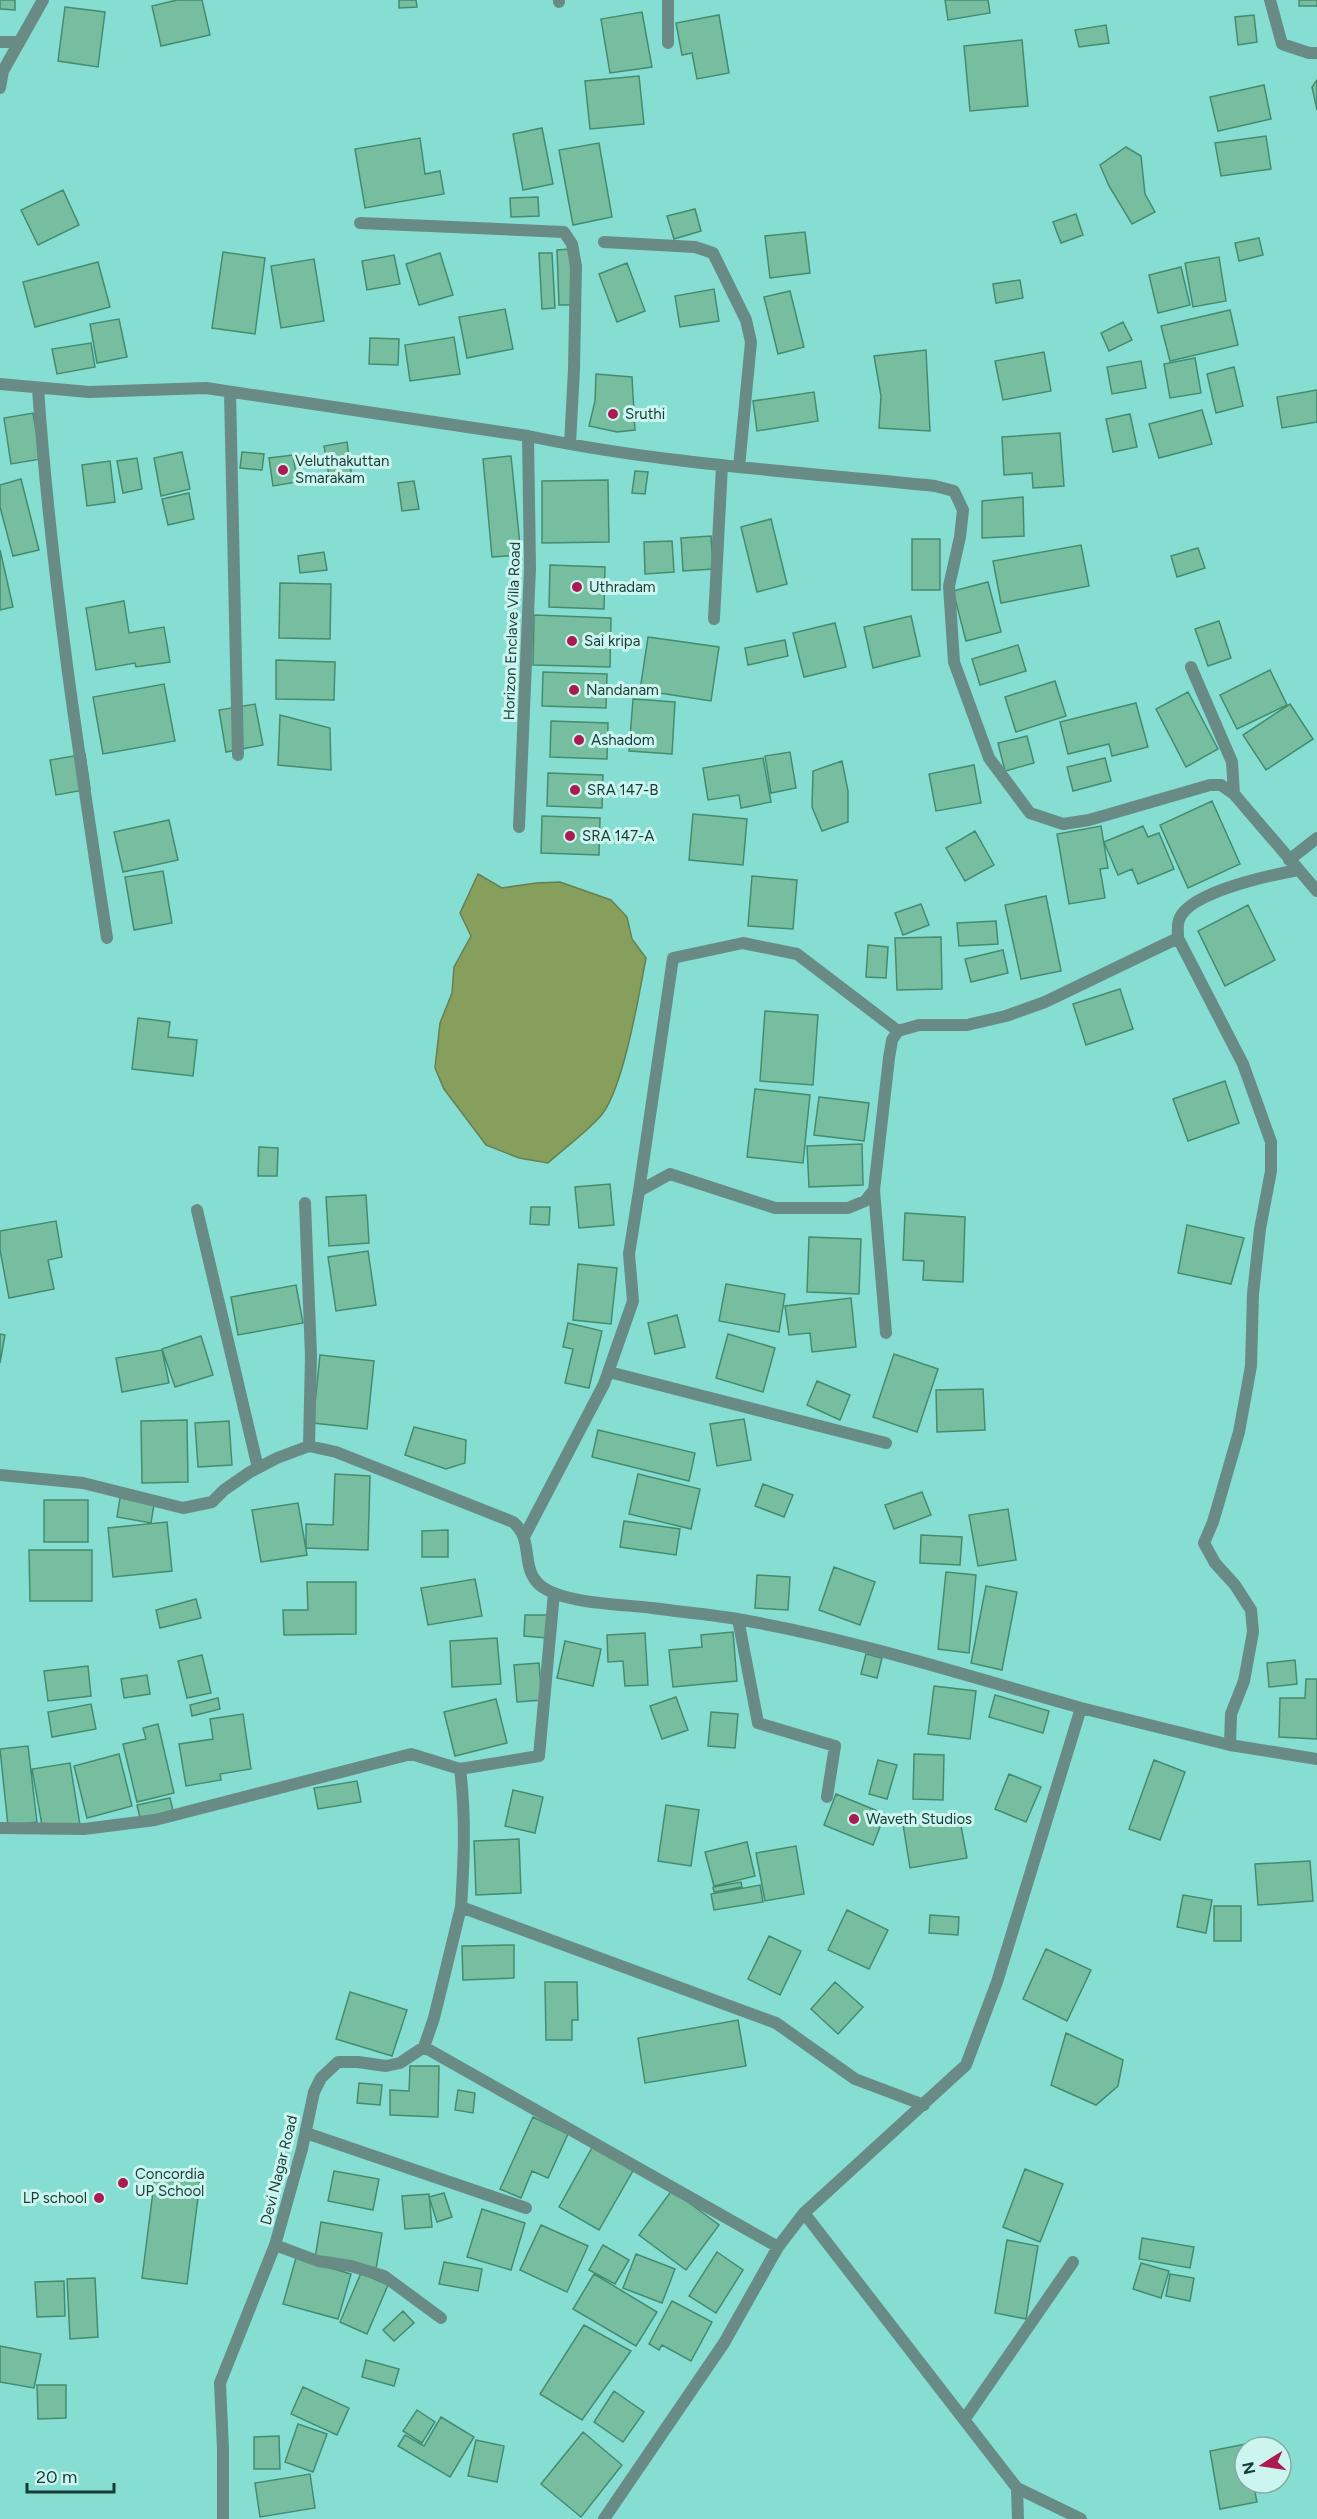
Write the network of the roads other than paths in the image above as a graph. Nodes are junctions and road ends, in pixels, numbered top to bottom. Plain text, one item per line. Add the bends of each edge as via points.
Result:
1 (43, 0) edge
2 (668, 0) edge
3 (1270, 0) edge
4 (0, 42) edge
5 (19, 42) junction
6 (668, 43) dead end
7 (1317, 53) edge
8 (0, 87) edge
9 (360, 223) dead end
10 (604, 242) dead end
11 (0, 384) edge
12 (38, 389) junction
13 (230, 392) junction
14 (528, 436) junction
15 (570, 444) junction
16 (722, 465) junction
17 (739, 467) junction
18 (714, 619) dead end
19 (1191, 667) dead end
20 (238, 755) dead end
21 (1234, 794) junction
22 (519, 827) dead end
23 (1317, 838) edge
24 (1289, 860) junction
25 (1298, 870) junction
26 (1317, 891) edge
27 (107, 938) dead end
28 (1178, 939) junction
29 (898, 1031) junction
30 (874, 1190) junction
31 (639, 1191) junction
32 (305, 1203) dead end
33 (197, 1210) dead end
34 (886, 1333) dead end
35 (609, 1372) junction
36 (886, 1443) dead end
37 (309, 1446) junction
38 (258, 1468) junction
39 (0, 1475) edge
40 (525, 1535) junction
41 (554, 1593) junction
42 (738, 1619) junction
43 (1081, 1708) junction
44 (1230, 1745) junction
45 (1317, 1759) edge
46 (460, 1769) junction
47 (827, 1797) dead end
48 (0, 1828) edge
49 (461, 1907) junction
50 (424, 2047) junction
51 (924, 2105) junction
52 (306, 2133) junction
53 (526, 2208) dead end
54 (804, 2213) junction
55 (275, 2245) junction
56 (778, 2247) junction
57 (1072, 2262) dead end
58 (441, 2319) dead end
59 (964, 2420) junction
60 (1017, 2488) junction
61 (223, 2519) edge
62 (604, 2519) edge
63 (1018, 2519) edge
64 (1081, 2519) edge

1 - 5 street
2 - 6 street
3 - 7 street via 1282,44
4 - 5 street
5 - 8 street via 3,71
9 - 15 street via 564,232 572,244 576,266
10 - 17 street via 695,247 713,253 746,320 751,342
11 - 12 street
12 - 13 street via 89,392 206,388
12 - 27 street via 46,497
13 - 14 street
13 - 20 street
14 - 15 street
14 - 22 street, Horizon Enclave Villa Road via 530,568
15 - 16 street
16 - 17 street
16 - 18 street
17 - 21 street via 954,491 963,510 949,585 954,662 989,758 1030,813 1063,824 1210,785 1221,785
19 - 21 street via 1232,762
21 - 24 street
23 - 24 street
24 - 25 street
25 - 26 street
25 - 28 street via 1223,889 1187,908 1179,920
28 - 29 street via 1045,1002 1006,1016 967,1025 919,1025
28 - 44 street via 1243,1064 1271,1142 1271,1171 1253,1294 1251,1366 1239,1432 1204,1543 1251,1610 1253,1632 1244,1681 1231,1714
29 - 30 street via 889,1058
29 - 31 street via 797,954 743,943 673,958
30 - 31 street via 865,1201 848,1208 775,1208 670,1174
30 - 34 street
31 - 35 street via 629,1254 633,1301
32 - 37 street via 311,1356
33 - 38 street
35 - 36 street
35 - 40 street
37 - 38 street
37 - 40 street via 336,1452 508,1519
38 - 39 street via 212,1502 183,1508 83,1483
40 - 41 street via 533,1576
41 - 42 street
41 - 46 street via 539,1756
42 - 43 street via 861,1646
42 - 47 street via 758,1723 835,1746
43 - 44 street
43 - 51 street via 997,1982 966,2066
44 - 45 street
46 - 48 street via 411,1754 155,1820 84,1828
46 - 49 street via 465,1843
49 - 50 street
49 - 51 street via 776,2023 855,2079
50 - 52 street, Devi Nagar Road via 400,2063 386,2066 338,2062 321,2078 314,2092
50 - 56 street
51 - 54 street
52 - 53 street
52 - 55 street, Devi Nagar Road
54 - 56 street
54 - 59 street
55 - 58 street via 384,2276
55 - 61 street, Devi Nagar Road via 220,2383
56 - 62 street via 724,2343
57 - 59 street
59 - 60 street
60 - 63 street
60 - 64 street

